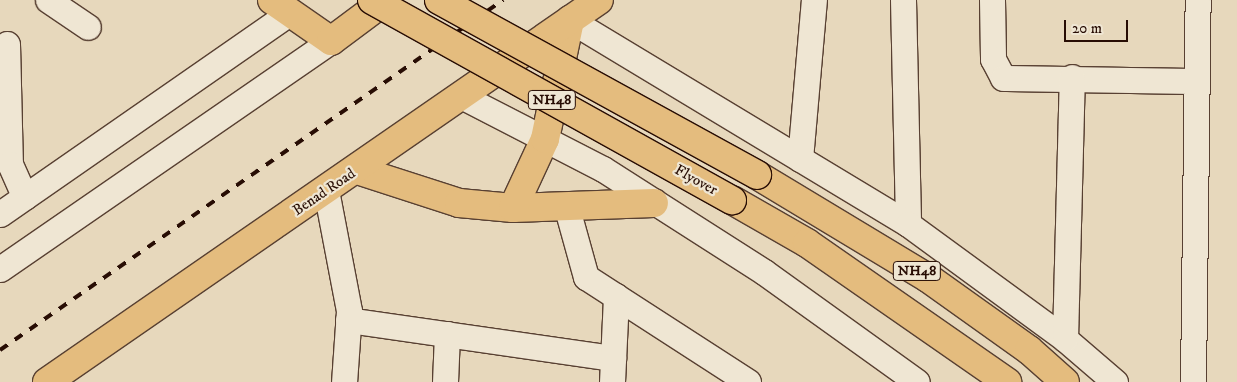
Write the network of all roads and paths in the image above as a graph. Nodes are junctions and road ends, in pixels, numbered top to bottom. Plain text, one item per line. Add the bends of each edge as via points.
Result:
1 (48, 0) edge
2 (372, 0) edge
3 (386, 0) edge
4 (439, 0) edge
5 (599, 0) edge
6 (814, 0) edge
7 (903, 0) edge
8 (992, 0) edge
9 (1198, 0) edge
10 (290, 4) edge
11 (570, 20) junction
12 (88, 26) dead end
13 (331, 41) junction
14 (7, 44) dead end
15 (1072, 78) junction
16 (1195, 81) junction
17 (463, 97) junction
18 (545, 139) junction
19 (800, 159) junction
20 (357, 170) junction
21 (326, 190) junction
22 (24, 197) junction
23 (654, 203) junction
24 (566, 204) junction
25 (514, 208) junction
26 (0, 214) edge
27 (908, 224) junction
28 (0, 268) edge
29 (616, 296) junction
30 (348, 320) junction
31 (447, 334) junction
32 (1065, 339) junction
33 (613, 358) junction
34 (47, 382) edge
35 (344, 382) edge
36 (445, 382) edge
37 (612, 382) edge
38 (748, 382) edge
39 (917, 382) edge
40 (1007, 382) edge
41 (1065, 382) edge
42 (1115, 382) edge
43 (1193, 382) edge

1 - 12 street
2 - 40 main road, Flyover / NH48, bridge via 807,243
3 - 13 main road
4 - 41 main road, NH48, bridge via 855,231 1029,350
5 - 11 main road, Benad Road
6 - 19 street
7 - 27 street
8 - 15 street via 993,59 1003,78
9 - 16 street
10 - 13 main road
10 - 22 street
11 - 17 main road, Benad Road
11 - 18 main road
11 - 19 street
13 - 28 street
14 - 22 street via 10,164
15 - 16 street
15 - 32 street
16 - 43 street
17 - 18 street
17 - 20 main road, Benad Road
18 - 23 street via 603,169
18 - 25 main road
19 - 27 street
20 - 21 main road, Benad Road
20 - 25 main road via 459,203
21 - 30 street
21 - 34 main road, Benad Road
22 - 26 street
23 - 24 main road
23 - 39 street via 764,272
24 - 25 main road
24 - 29 street via 586,277
27 - 32 street
29 - 33 street
29 - 38 street
30 - 31 street
30 - 35 street
31 - 33 street
31 - 36 street
32 - 42 street
33 - 37 street

